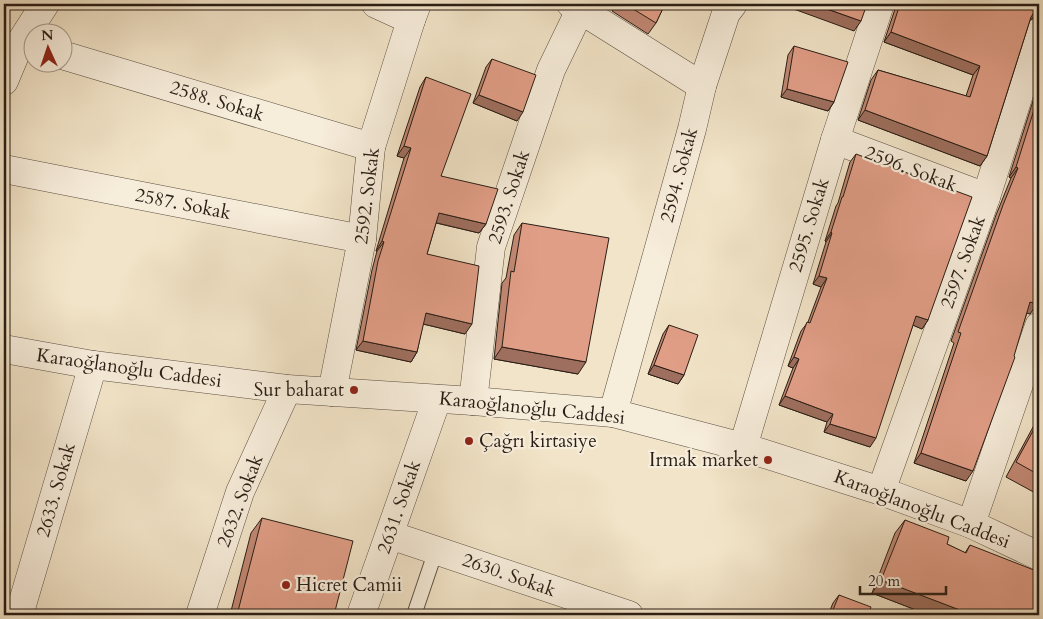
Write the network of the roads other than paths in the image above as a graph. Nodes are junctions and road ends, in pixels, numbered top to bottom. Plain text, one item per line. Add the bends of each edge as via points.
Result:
1 (45, 4) edge
2 (376, 4) edge
3 (733, 4) edge
4 (880, 4) edge
5 (578, 6) edge
6 (414, 12) edge
7 (36, 22) edge
8 (1039, 32) edge
9 (22, 51) edge
10 (72, 58) edge
11 (4, 81) edge
12 (702, 86) junction
13 (835, 140) junction
14 (371, 147) junction
15 (4, 169) edge
16 (986, 197) junction
17 (362, 239) junction
18 (1039, 326) edge
19 (4, 349) edge
20 (93, 365) junction
21 (287, 389) junction
22 (332, 392) junction
23 (437, 399) junction
24 (473, 401) junction
25 (612, 413) junction
26 (743, 447) junction
27 (881, 490) junction
28 (971, 524) junction
29 (390, 535) junction
30 (436, 550) junction
31 (1039, 556) edge
32 (19, 615) edge
33 (200, 615) edge
34 (360, 615) edge
35 (414, 615) edge
36 (629, 615) edge

1 - 7 street
2 - 6 street
3 - 12 street, 2594. Sokak via 726,13
4 - 13 street, 2595. Sokak
5 - 12 street
5 - 24 street, 2593. Sokak via 552,70 491,247
6 - 14 street, 2592. Sokak
8 - 16 street, 2597. Sokak
9 - 11 street
10 - 14 street, 2588. Sokak
12 - 25 street, 2594. Sokak
13 - 16 street, 2596. Sokak
13 - 26 street, 2595. Sokak
14 - 17 street, 2592. Sokak
15 - 17 street, 2587. Sokak
16 - 27 street, 2597. Sokak
17 - 22 street, 2592. Sokak
18 - 28 street
19 - 20 street, Karaoğlanoğlu Caddesi
20 - 21 street, Karaoğlanoğlu Caddesi
20 - 32 street, 2633. Sokak
21 - 22 street, Karaoğlanoğlu Caddesi
21 - 33 street, 2632. Sokak via 240,492
22 - 23 street, Karaoğlanoğlu Caddesi
23 - 24 street, Karaoğlanoğlu Caddesi
23 - 29 street, 2631. Sokak
24 - 25 street, Karaoğlanoğlu Caddesi
25 - 26 street, Karaoğlanoğlu Caddesi
26 - 27 street, Karaoğlanoğlu Caddesi
27 - 28 street, Karaoğlanoğlu Caddesi
28 - 31 street, Karaoğlanoğlu Caddesi
29 - 30 street, 2630. Sokak
29 - 34 street, 2631. Sokak
30 - 35 lane
30 - 36 street, 2630. Sokak

